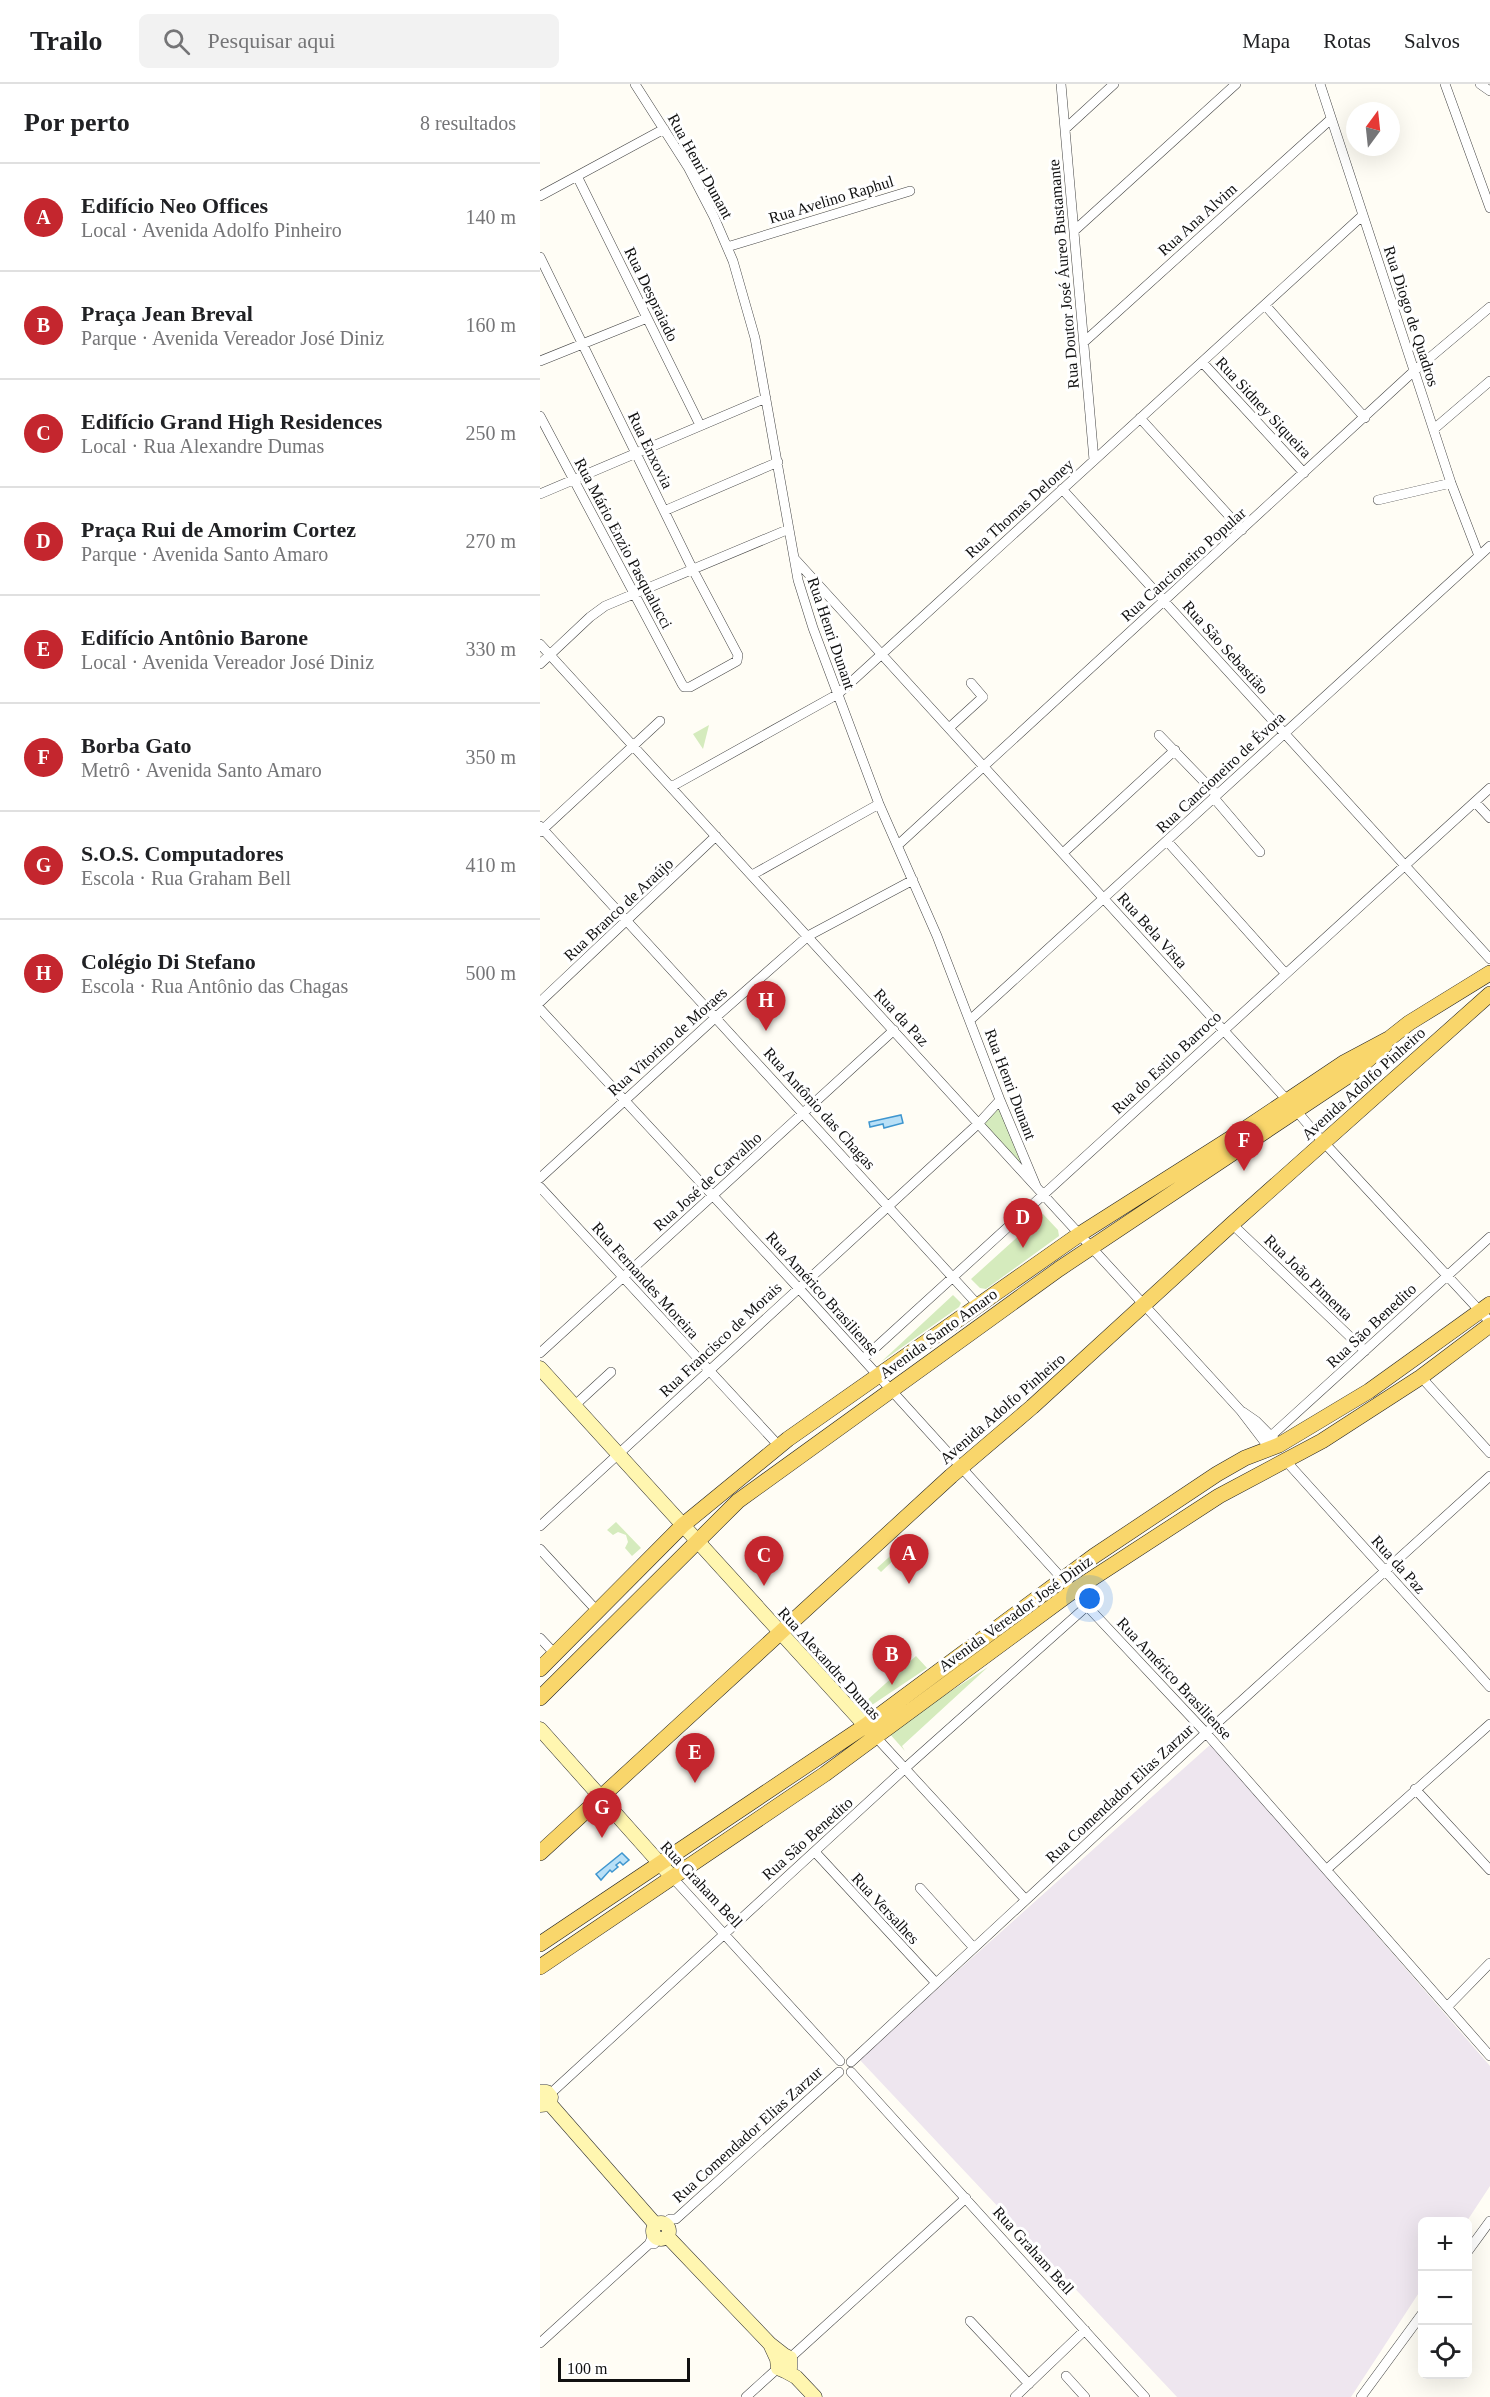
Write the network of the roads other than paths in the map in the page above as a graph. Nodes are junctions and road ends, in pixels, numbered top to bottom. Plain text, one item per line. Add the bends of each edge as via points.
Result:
1 (635, 84) edge
2 (1061, 84) edge
3 (1114, 84) edge
4 (1236, 84) edge
5 (1320, 84) edge
6 (1445, 84) edge
7 (1480, 84) edge
8 (1490, 91) edge
9 (1331, 119) junction
10 (664, 129) junction
11 (1065, 129) junction
12 (577, 176) junction
13 (910, 191) dead end
14 (540, 196) edge
15 (1490, 208) edge
16 (1362, 216) junction
17 (1074, 231) junction
18 (727, 247) junction
19 (540, 257) edge
20 (1265, 305) junction
21 (1490, 307) edge
22 (647, 318) junction
23 (1084, 342) junction
24 (581, 344) junction
25 (540, 361) edge
26 (1202, 362) junction
27 (1414, 371) junction
28 (1490, 381) edge
29 (766, 398) junction
30 (540, 416) edge
31 (1140, 418) junction
32 (1365, 418) junction
33 (700, 425) junction
34 (1434, 429) junction
35 (635, 453) junction
36 (1094, 460) junction
37 (778, 462) junction
38 (1305, 473) junction
39 (572, 480) junction
40 (1451, 483) junction
41 (1062, 489) junction
42 (540, 494) edge
43 (1378, 500) dead end
44 (664, 511) junction
45 (789, 529) junction
46 (1242, 530) junction
47 (1490, 546) edge
48 (1479, 556) junction
49 (794, 558) junction
50 (692, 568) junction
51 (634, 593) junction
52 (1164, 601) junction
53 (540, 644) edge
54 (881, 654) junction
55 (550, 655) junction
56 (540, 664) edge
57 (970, 683) dead end
58 (682, 684) joint
59 (837, 694) junction
60 (660, 721) dead end
61 (949, 728) junction
62 (1284, 733) junction
63 (1159, 735) dead end
64 (634, 747) junction
65 (1175, 750) junction
66 (983, 767) junction
67 (671, 787) junction
68 (1490, 788) edge
69 (1216, 796) junction
70 (1475, 802) junction
71 (879, 804) junction
72 (1490, 818) edge
73 (541, 829) edge
74 (716, 836) junction
75 (1167, 841) junction
76 (898, 845) junction
77 (1260, 852) dead end
78 (1063, 853) junction
79 (1406, 865) junction
80 (752, 875) junction
81 (913, 880) junction
82 (1104, 898) junction
83 (628, 921) junction
84 (808, 936) junction
85 (1490, 959) edge
86 (1285, 973) junction
87 (1490, 973) edge
88 (1490, 994) edge
89 (540, 1002) edge
90 (540, 1009) edge
91 (716, 1017) junction
92 (970, 1020) junction
93 (894, 1030) junction
94 (1224, 1030) junction
95 (1000, 1100) junction
96 (624, 1101) junction
97 (1292, 1105) junction
98 (804, 1113) junction
99 (979, 1123) junction
100 (1324, 1143) junction
101 (540, 1178) edge
102 (1036, 1186) junction
103 (540, 1187) edge
104 (712, 1195) junction
105 (1044, 1195) junction
106 (889, 1205) junction
107 (1232, 1224) junction
108 (1080, 1234) junction
109 (1490, 1237) edge
110 (1091, 1247) junction
111 (1447, 1275) junction
112 (953, 1276) junction
113 (623, 1278) junction
114 (798, 1288) junction
115 (978, 1305) junction
116 (1144, 1305) junction
117 (1487, 1315) edge
118 (989, 1318) junction
119 (1365, 1352) junction
120 (540, 1353) edge
121 (863, 1359) junction
122 (540, 1368) edge
123 (708, 1371) junction
124 (610, 1372) dead end
125 (877, 1375) junction
126 (1421, 1377) junction
127 (890, 1389) junction
128 (574, 1406) junction
129 (1273, 1443) junction
130 (779, 1446) junction
131 (1490, 1453) edge
132 (618, 1454) junction
133 (1286, 1461) junction
134 (961, 1468) junction
135 (1490, 1476) edge
136 (683, 1525) junction
137 (540, 1526) edge
138 (696, 1540) junction
139 (540, 1549) edge
140 (1385, 1572) junction
141 (1062, 1578) junction
142 (1073, 1591) junction
143 (1087, 1606) junction
144 (598, 1612) junction
145 (781, 1633) junction
146 (540, 1638) edge
147 (555, 1654) junction
148 (540, 1669) edge
149 (1490, 1687) edge
150 (540, 1698) edge
151 (1490, 1724) edge
152 (540, 1729) edge
153 (870, 1731) junction
154 (1206, 1733) junction
155 (905, 1769) junction
156 (1415, 1789) junction
157 (601, 1798) junction
158 (815, 1852) junction
159 (540, 1853) edge
160 (660, 1864) junction
161 (1327, 1869) junction
162 (1490, 1870) edge
163 (672, 1877) junction
164 (920, 1888) dead end
165 (1024, 1899) junction
166 (724, 1933) junction
167 (540, 1944) edge
168 (974, 1948) junction
169 (1490, 1963) edge
170 (540, 1967) edge
171 (936, 1983) junction
172 (1448, 2006) junction
173 (1490, 2056) edge
174 (840, 2061) junction
175 (851, 2067) junction
176 (839, 2072) junction
177 (545, 2099) edge
178 (966, 2198) junction
179 (1490, 2221) edge
180 (662, 2231) junction
181 (1472, 2245) edge
182 (1418, 2318) edge
183 (970, 2321) dead end
184 (1085, 2330) junction
185 (540, 2343) edge
186 (786, 2365) junction
187 (1066, 2376) dead end
188 (1029, 2384) junction
189 (746, 2397) edge
190 (815, 2397) edge
191 (1015, 2397) edge
192 (1085, 2397) edge
193 (1145, 2397) edge
194 (1360, 2397) edge

1 - 10 street, Rua Henri Dunant
2 - 11 street, Rua Doutor José Áureo Bustamante
3 - 11 street
4 - 17 street
5 - 9 street, Rua Diogo de Quadros
6 - 15 street
7 - 8 street
9 - 16 street, Rua Diogo de Quadros
9 - 23 street, Rua Ana Alvim
10 - 12 street
10 - 18 street, Rua Henri Dunant via 688,167
11 - 17 street, Rua Doutor José Áureo Bustamante
12 - 14 street
12 - 22 street, Rua Despraiado
13 - 18 street, Rua Avelino Raphul
16 - 20 street, Rua Thomas Deloney
16 - 27 street, Rua Diogo de Quadros
17 - 23 street, Rua Doutor José Áureo Bustamante
18 - 29 street, Rua Henri Dunant via 745,297
19 - 24 street, Rua Enxovia
20 - 26 street, Rua Thomas Deloney
20 - 32 street
21 - 27 street, Rua Cancioneiro Popular
22 - 24 street
22 - 33 street, Rua Despraiado
23 - 36 street, Rua Doutor José Áureo Bustamante
24 - 25 street
24 - 35 street, Rua Enxovia
26 - 31 street, Rua Thomas Deloney
26 - 38 street, Rua Sidney Siqueira
27 - 32 street, Rua Cancioneiro Popular
27 - 34 street, Rua Diogo de Quadros
28 - 34 street
29 - 33 street
29 - 37 street, Rua Henri Dunant
30 - 39 street, Rua Mário Enzio Pasqualucci
31 - 36 street, Rua Thomas Deloney
31 - 46 street
32 - 38 street, Rua Cancioneiro Popular
33 - 35 street
34 - 40 street, Rua Diogo de Quadros
35 - 39 street
35 - 44 street, Rua Enxovia
36 - 41 street, Rua Thomas Deloney
37 - 44 street
37 - 45 street, Rua Henri Dunant
38 - 46 street, Rua Cancioneiro Popular
39 - 42 street
39 - 51 street, Rua Mário Enzio Pasqualucci
40 - 43 street
40 - 48 street, Rua Diogo de Quadros
41 - 52 street, Rua São Sebastião
41 - 54 street, Rua Thomas Deloney
44 - 50 street, Rua Enxovia
45 - 49 street, Rua Henri Dunant
45 - 50 street
46 - 52 street, Rua Cancioneiro Popular
47 - 48 street, Rua Cancioneiro de Évora
48 - 62 street, Rua Cancioneiro de Évora
49 - 54 street, Rua Bela Vista
49 - 59 street, Rua Henri Dunant
50 - 51 street
50 - 58 street, Rua Enxovia via 738,655 737,661 690,687
51 - 55 street via 597,610
51 - 58 street, Rua Mário Enzio Pasqualucci
52 - 62 street, Rua São Sebastião
52 - 66 street, Rua Cancioneiro Popular
53 - 55 street, Rua da Paz
54 - 59 street, Rua Thomas Deloney
54 - 61 street, Rua Bela Vista
55 - 56 street
55 - 64 street, Rua da Paz
57 - 61 street via 982,697
59 - 67 street, Rua Thomas Deloney
59 - 71 street, Rua Henri Dunant
60 - 64 street
61 - 66 street, Rua Bela Vista
62 - 69 street, Rua Cancioneiro de Évora
62 - 79 street, Rua São Sebastião
63 - 65 street
64 - 67 street, Rua da Paz
64 - 73 street
65 - 69 street
65 - 78 street
66 - 76 street, Rua Cancioneiro Popular
66 - 78 street, Rua Bela Vista
67 - 74 street, Rua da Paz
68 - 70 street, Rua do Estilo Barroco
69 - 75 street, Rua Cancioneiro de Évora
69 - 77 street
70 - 72 street
70 - 79 street, Rua do Estilo Barroco
71 - 76 street, Rua Henri Dunant
71 - 80 street
73 - 83 street, Rua Antônio das Chagas
74 - 80 street, Rua da Paz
74 - 83 street, Rua Branco de Araújo
75 - 82 street, Rua Cancioneiro de Évora
75 - 86 street
76 - 81 street, Rua Henri Dunant
78 - 82 street, Rua Bela Vista
79 - 85 street, Rua São Sebastião
79 - 86 street, Rua do Estilo Barroco
80 - 84 street, Rua da Paz
81 - 84 street, Rua Vitorino de Moraes
81 - 92 street, Rua Henri Dunant
82 - 92 street, Rua Cancioneiro de Évora
82 - 94 street, Rua Bela Vista
83 - 89 street, Rua Branco de Araújo
83 - 91 street, Rua Antônio das Chagas
84 - 91 street, Rua Vitorino de Moraes
84 - 93 street, Rua da Paz
86 - 94 street, Rua do Estilo Barroco
87 - 97 main road, Avenida Santo Amaro via 1390,1038 1361,1052
88 - 100 main road, Avenida Adolfo Pinheiro
90 - 96 street, Rua Américo Brasiliense
91 - 96 street, Rua Vitorino de Moraes
91 - 98 street, Rua Antônio das Chagas
92 - 95 street, Rua Henri Dunant
93 - 98 street, Rua José de Carvalho
93 - 99 street, Rua da Paz
94 - 97 street, Rua Bela Vista
94 - 105 street, Rua do Estilo Barroco
95 - 99 street, Rua Francisco de Morais
95 - 102 street, Rua Henri Dunant
96 - 101 street, Rua Vitorino de Moraes
96 - 104 street, Rua Américo Brasiliense
97 - 100 street, Rua Bela Vista
97 - 108 main road, Avenida Santo Amaro
97 - 110 main road, Avenida Santo Amaro
98 - 104 street, Rua José de Carvalho
98 - 106 street, Rua Antônio das Chagas
99 - 102 street, Rua da Paz
99 - 106 street, Rua Francisco de Morais
100 - 107 main road, Avenida Adolfo Pinheiro
100 - 111 street, Rua Bela Vista
102 - 105 street, Rua da Paz
103 - 113 street, Rua Fernandes Moreira
104 - 113 street, Rua José de Carvalho
104 - 114 street, Rua Américo Brasiliense
105 - 108 street, Rua da Paz
105 - 112 street, Rua do Estilo Barroco
106 - 112 street, Rua Antônio das Chagas
106 - 114 street, Rua Francisco de Morais
107 - 116 main road, Avenida Adolfo Pinheiro
107 - 119 street, Rua João Pimenta
108 - 110 street, Rua da Paz
108 - 115 main road, Avenida Santo Amaro
109 - 111 street, Rua São Benedito
110 - 116 street, Rua da Paz
110 - 118 main road, Avenida Santo Amaro
111 - 117 street, Rua Bela Vista
111 - 119 street, Rua São Benedito
112 - 115 street, Rua Antônio das Chagas
112 - 121 street, Rua do Estilo Barroco
113 - 120 street, Rua José de Carvalho
113 - 123 street, Rua Fernandes Moreira
114 - 121 street, Rua Américo Brasiliense
114 - 123 street, Rua Francisco de Morais
115 - 118 main road
115 - 125 main road, Avenida Santo Amaro
116 - 129 street, Rua da Paz
116 - 134 main road, Avenida Adolfo Pinheiro
117 - 126 main road, Avenida Vereador José Diniz
117 - 129 main road, Avenida Vereador José Diniz via 1369,1391
118 - 127 main road, Avenida Santo Amaro
119 - 129 street, Rua São Benedito
121 - 125 street, Rua Américo Brasiliense
122 - 128 street, Rua Alexandre Dumas
123 - 130 street, Rua Fernandes Moreira
123 - 132 street, Rua Francisco de Morais
124 - 128 street
125 - 127 street, Rua Américo Brasiliense
125 - 130 main road, Avenida Santo Amaro
126 - 131 street
126 - 133 main road, Avenida Vereador José Diniz
127 - 134 street, Rua Américo Brasiliense
127 - 138 main road, Avenida Santo Amaro via 738,1501
128 - 132 street, Rua Alexandre Dumas
129 - 141 main road, Avenida Vereador José Diniz via 1217,1474
130 - 136 main road, Avenida Santo Amaro
132 - 136 street, Rua Alexandre Dumas
132 - 137 street, Rua Francisco de Morais
133 - 140 street, Rua da Paz
133 - 142 main road, Avenida Vereador José Diniz via 1219,1496
134 - 141 street, Rua Américo Brasiliense
134 - 145 main road, Avenida Adolfo Pinheiro
135 - 140 street, Rua Comendador Elias Zarzur
136 - 138 street, Rua Alexandre Dumas
136 - 144 main road, Avenida Santo Amaro
138 - 145 street, Rua Alexandre Dumas
138 - 150 main road, Avenida Santo Amaro
139 - 144 street
140 - 149 street, Rua da Paz
140 - 154 street, Rua Comendador Elias Zarzur
141 - 142 street, Rua Américo Brasiliense
141 - 153 main road, Avenida Vereador José Diniz
142 - 143 street, Rua Américo Brasiliense
142 - 153 main road, Avenida Vereador José Diniz
143 - 154 street, Rua Américo Brasiliense
143 - 155 street, Rua São Benedito
144 - 147 main road, Avenida Santo Amaro
145 - 153 street, Rua Alexandre Dumas
145 - 157 main road, Avenida Adolfo Pinheiro
146 - 147 street
147 - 148 main road, Avenida Santo Amaro
151 - 156 street
152 - 157 street, Rua Graham Bell
153 - 155 street, Rua Alexandre Dumas
153 - 160 main road, Avenida Vereador José Diniz
153 - 163 main road, Avenida Vereador José Diniz via 816,1780
154 - 161 street, Rua Américo Brasiliense
154 - 165 street, Rua Comendador Elias Zarzur
155 - 158 street, Rua São Benedito
155 - 165 street, Rua Alexandre Dumas
156 - 161 street
156 - 162 street
157 - 159 main road, Avenida Adolfo Pinheiro
157 - 160 street, Rua Graham Bell
158 - 166 street, Rua São Benedito
158 - 171 street, Rua Versalhes
160 - 163 street, Rua Graham Bell
160 - 167 main road, Avenida Vereador José Diniz
161 - 172 street, Rua Américo Brasiliense
163 - 166 street, Rua Graham Bell
163 - 170 main road, Avenida Vereador José Diniz
164 - 168 street
165 - 168 street, Rua Comendador Elias Zarzur
166 - 174 street, Rua Graham Bell
166 - 177 street, Rua São Benedito
168 - 171 street, Rua Comendador Elias Zarzur
169 - 172 street
171 - 175 street, Rua Comendador Elias Zarzur
172 - 173 street, Rua Américo Brasiliense
174 - 175 street via 846,2059
174 - 176 street
175 - 176 street via 845,2075
175 - 178 street, Rua Graham Bell
176 - 180 street, Rua Comendador Elias Zarzur
177 - 180 street
178 - 184 street, Rua Graham Bell
178 - 186 street
179 - 181 street
180 - 185 street, Rua Comendador Elias Zarzur
180 - 186 street
182 - 194 street
183 - 188 street
184 - 188 street
184 - 193 street, Rua Graham Bell
186 - 189 street
186 - 190 street
187 - 192 street
188 - 191 street

